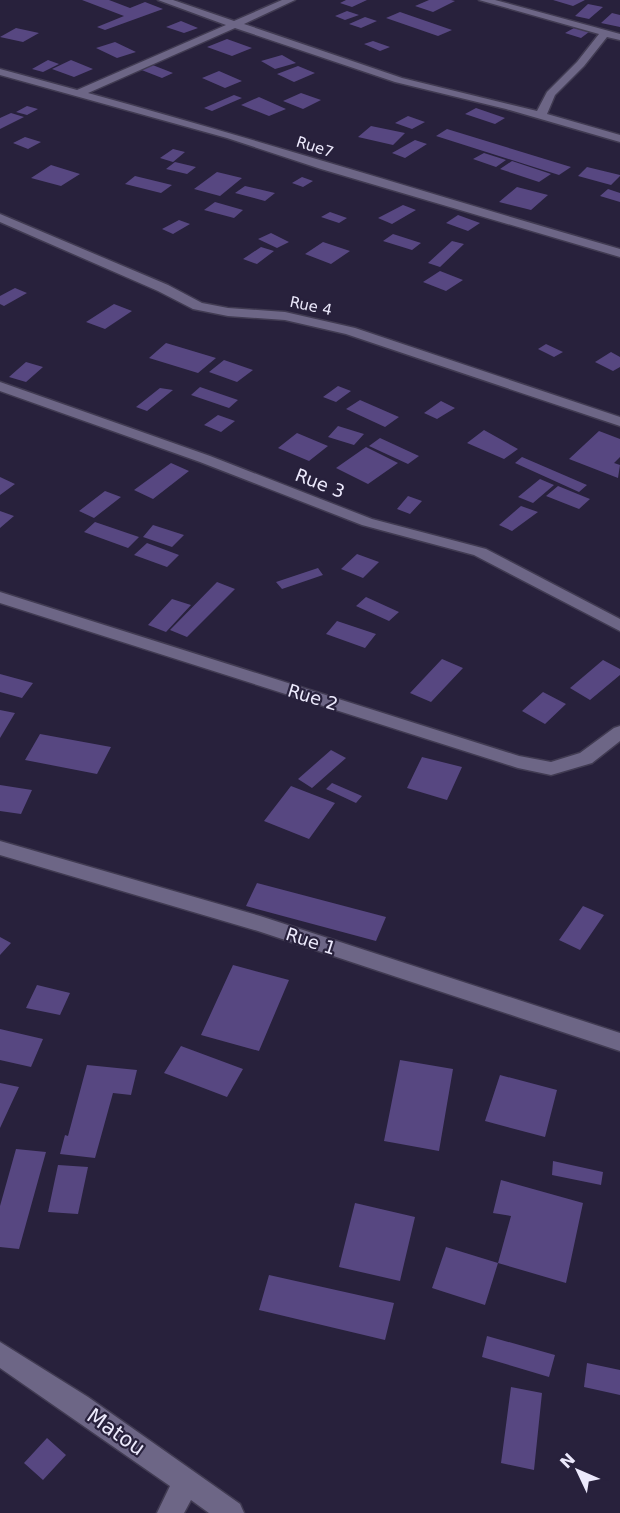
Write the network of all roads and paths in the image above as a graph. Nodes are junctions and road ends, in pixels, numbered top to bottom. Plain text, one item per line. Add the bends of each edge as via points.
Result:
1 (163, 0) edge
2 (290, 0) edge
3 (484, 0) edge
4 (238, 24) junction
5 (604, 34) junction
6 (620, 38) edge
7 (0, 72) edge
8 (77, 94) junction
9 (541, 116) junction
10 (620, 139) edge
11 (0, 218) edge
12 (620, 253) edge
13 (0, 386) edge
14 (620, 422) edge
15 (0, 597) edge
16 (620, 626) edge
17 (620, 732) edge
18 (0, 848) edge
19 (620, 1042) edge
20 (0, 1354) edge
21 (186, 1482) junction
22 (170, 1513) edge
23 (231, 1513) edge

1 - 4 street
2 - 4 street
3 - 5 street
4 - 8 street
4 - 9 street via 399,80
5 - 6 street
5 - 9 street via 545,99
7 - 8 street, Rue7
8 - 12 street, Rue7
9 - 10 street
11 - 14 street, Rue 4 via 198,306 285,316 350,331
13 - 16 street, Rue 3 via 367,522 480,552
15 - 17 street, Rue 2 via 518,762 551,769 586,758
18 - 19 street, Rue 1 via 260,924
20 - 21 street, Matou
21 - 22 street
21 - 23 street, Matou

